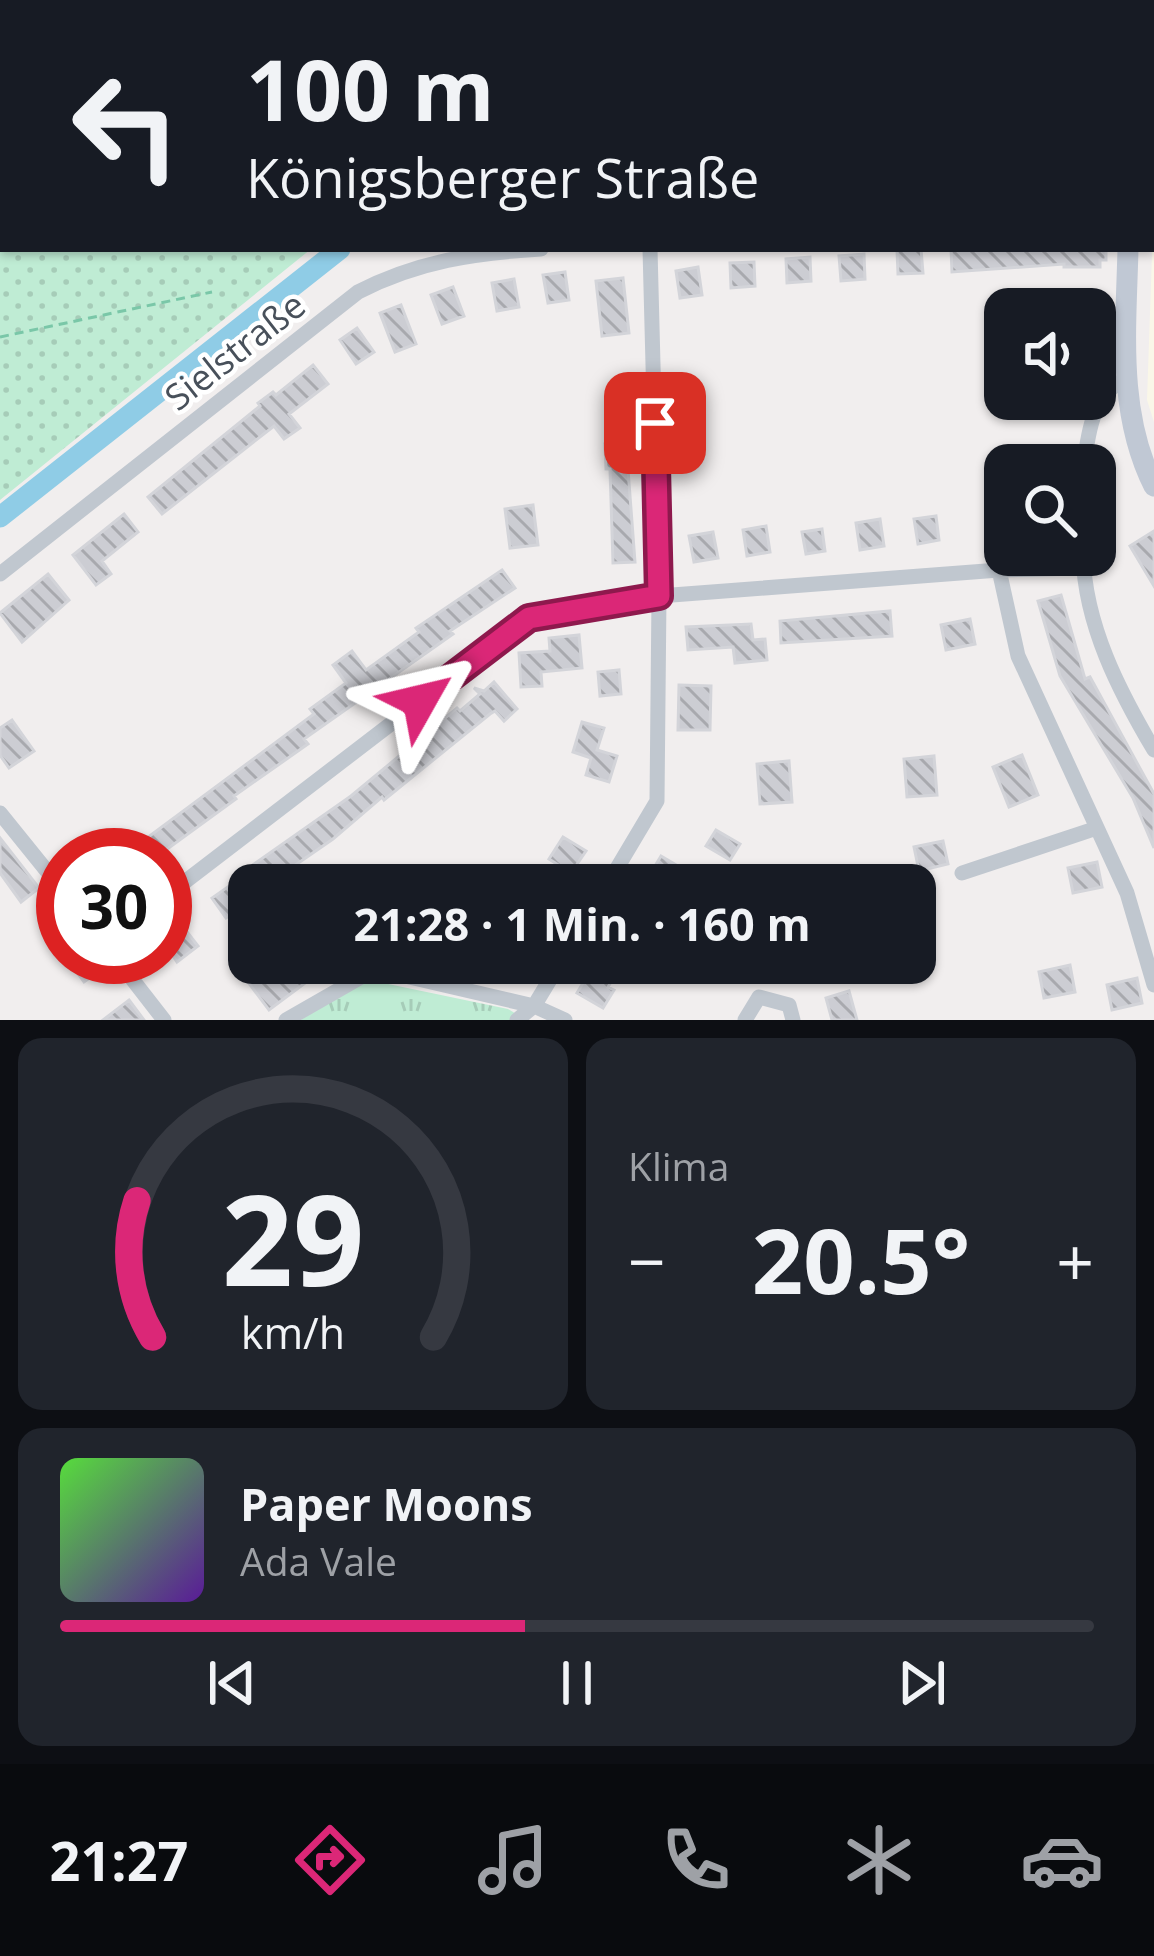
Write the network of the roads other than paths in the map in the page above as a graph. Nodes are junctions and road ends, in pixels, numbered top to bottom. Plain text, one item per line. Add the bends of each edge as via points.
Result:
1 (509, 252) edge
2 (650, 252) edge
3 (1128, 252) edge
4 (1127, 379) junction
5 (1086, 444) edge
6 (1154, 486) edge
7 (984, 571) edge
8 (0, 574) edge
9 (1000, 576) edge
10 (1086, 576) edge
11 (659, 596) junction
12 (1154, 750) edge
13 (0, 813) edge
14 (1097, 828) junction
15 (36, 858) edge
16 (620, 864) edge
17 (962, 873) dead end
18 (192, 876) edge
19 (136, 984) edge
20 (547, 984) edge
21 (1154, 985) edge
22 (534, 1006) junction
23 (164, 1020) edge
24 (286, 1020) edge
25 (517, 1020) edge
26 (565, 1020) edge
27 (745, 1020) edge
28 (793, 1020) edge

1 - 8 street, Sielstraße via 444,258 358,292
2 - 11 street
3 - 4 street
4 - 5 street via 1100,402
4 - 6 street via 1139,458
7 - 11 street
9 - 14 street via 1018,656
10 - 12 street via 1121,694
11 - 16 street via 657,801
11 - 18 street via 529,618
13 - 15 street
14 - 17 street
14 - 21 street via 1127,893
19 - 23 street
20 - 22 street
22 - 24 street via 375,969
22 - 25 street
22 - 26 street
27 - 28 street via 759,997 789,1005

